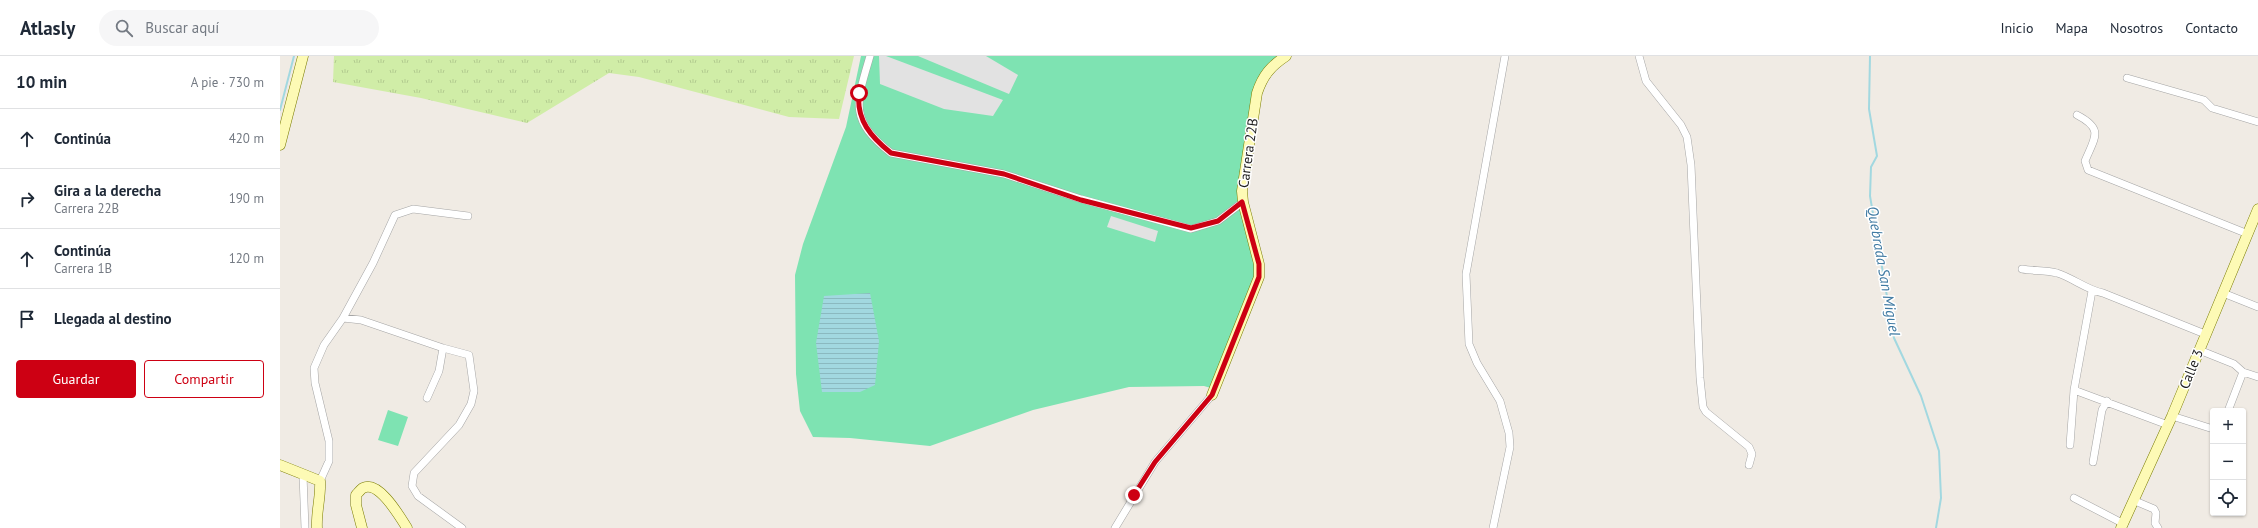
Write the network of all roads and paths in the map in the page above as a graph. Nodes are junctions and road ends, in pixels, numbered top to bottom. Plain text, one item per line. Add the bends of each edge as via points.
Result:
1 (303, 56) edge
2 (870, 56) edge
3 (1286, 56) edge
4 (1505, 56) edge
5 (1639, 56) edge
6 (2127, 78) dead end
7 (2076, 115) dead end
8 (2258, 122) edge
9 (280, 145) edge
10 (1242, 202) junction
11 (2258, 209) edge
12 (468, 216) dead end
13 (2248, 234) junction
14 (2022, 269) dead end
15 (2092, 291) junction
16 (2224, 293) junction
17 (2258, 307) edge
18 (343, 318) junction
19 (2204, 334) junction
20 (443, 348) junction
21 (2199, 350) junction
22 (2243, 372) junction
23 (2258, 377) edge
24 (2074, 390) junction
25 (1212, 395) joint
26 (427, 398) dead end
27 (2107, 401) junction
28 (2229, 408) edge
29 (2170, 421) junction
30 (2210, 428) edge
31 (2070, 445) dead end
32 (2093, 462) dead end
33 (280, 465) edge
34 (1749, 465) dead end
35 (302, 475) junction
36 (320, 481) junction
37 (2074, 498) dead end
38 (2135, 501) junction
39 (2123, 526) edge
40 (305, 528) edge
41 (317, 528) edge
42 (362, 528) edge
43 (407, 528) edge
44 (462, 528) edge
45 (1115, 528) edge
46 (1494, 528) edge
47 (2158, 528) edge

1 - 9 street
2 - 10 street via 859,93 859,112 867,130 891,153 1004,174 1081,200 1191,228 1218,221
3 - 10 street, Carrera 22B via 1270,67 1261,79
4 - 46 street via 1466,274 1469,344 1500,401 1509,433 1510,447
5 - 34 street via 1646,81 1681,125 1687,137 1691,165 1698,348 1703,407 1710,416 1749,447 1752,454
6 - 8 street via 2204,100 2212,108
7 - 13 street via 2094,127 2096,134 2085,161 2088,170
10 - 25 street, Carrera 22B via 1259,264 1259,277
11 - 13 street, Calle 3
12 - 18 street via 413,209 395,215
13 - 16 street, Calle 3
14 - 15 street via 2056,273 2088,286
15 - 19 street via 2103,293
15 - 24 street
16 - 17 street
16 - 19 street, Calle 3
18 - 20 street via 361,320
18 - 36 street via 324,345 314,368 315,383 329,441 329,461
19 - 21 street, Calle 3
20 - 26 street via 438,371
20 - 44 street via 469,355 474,391 471,404 459,425 414,473 412,486 418,496
21 - 22 street via 2234,364
21 - 29 street, Calle 3
22 - 23 street
22 - 28 street
24 - 27 street
24 - 31 street
25 - 45 street via 1155,462
27 - 29 street
27 - 32 street via 2102,410
29 - 30 street
29 - 38 street, Calle 3
33 - 35 street
35 - 36 street
35 - 40 street
36 - 41 street
37 - 39 street
38 - 39 street, Calle 3
38 - 47 street via 2154,509
42 - 43 street via 356,495 364,488 370,488 382,493

